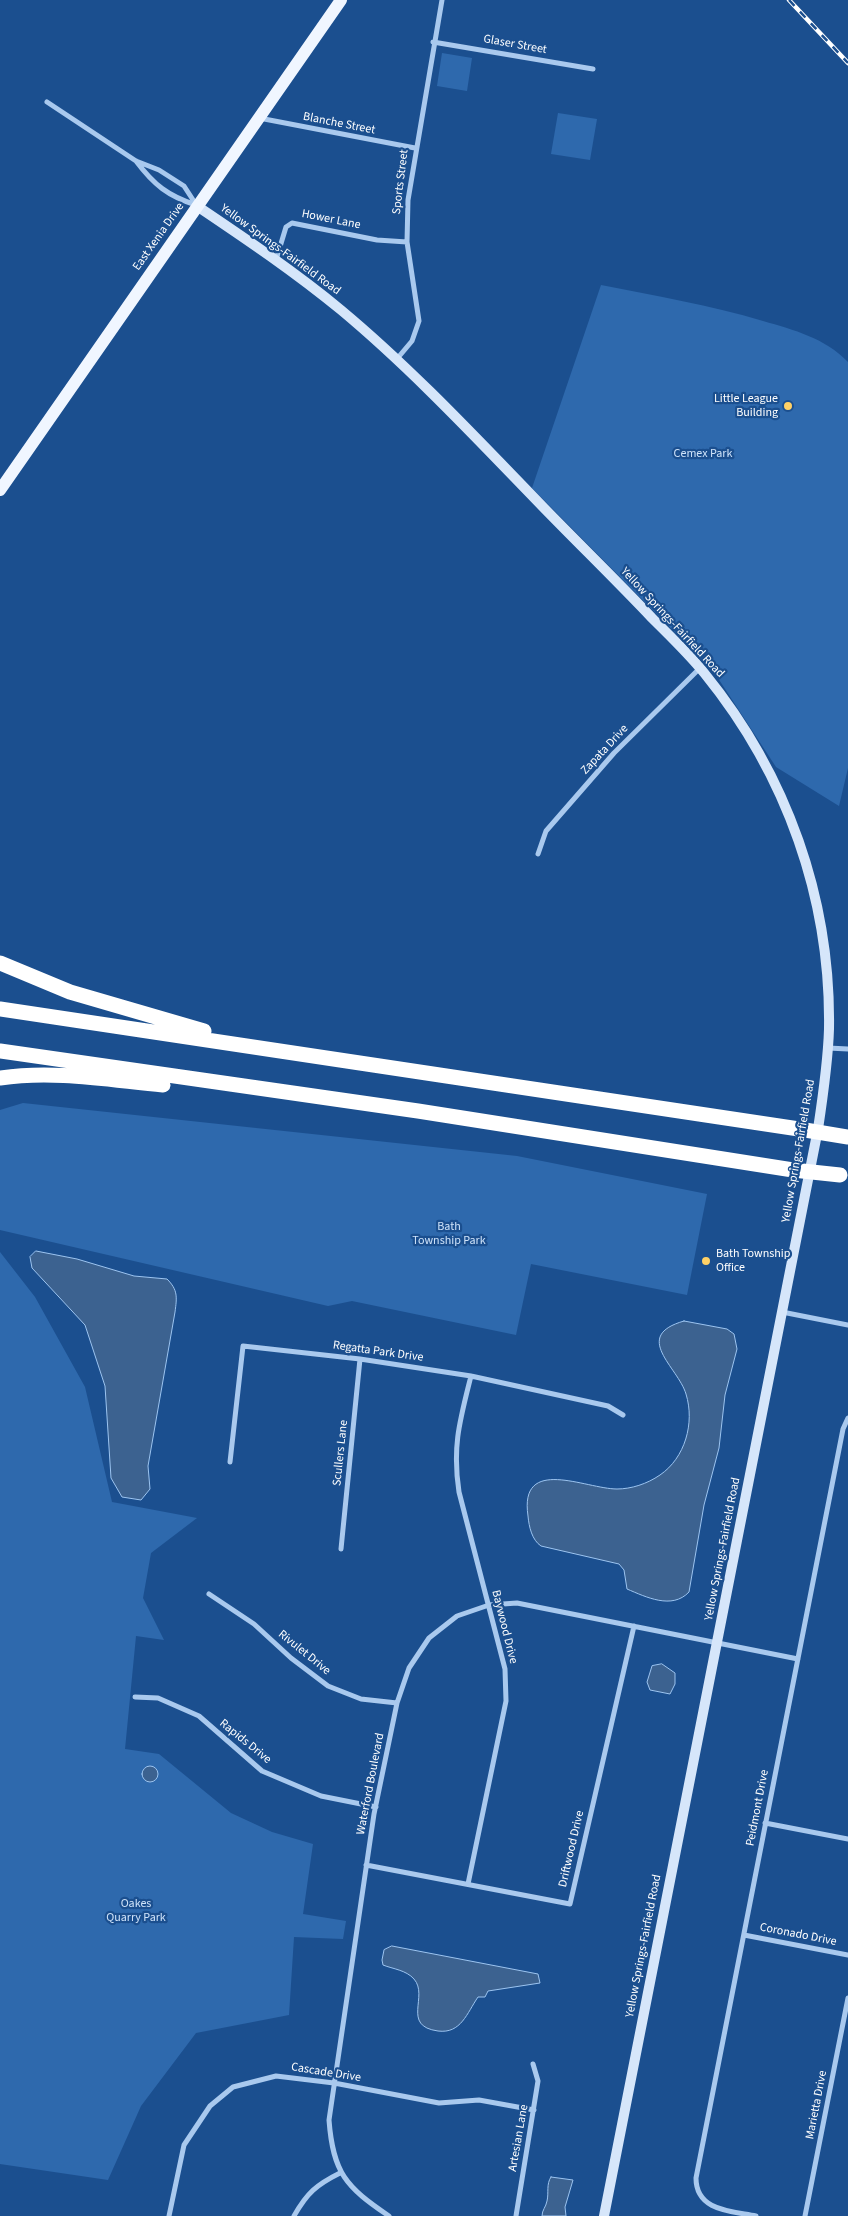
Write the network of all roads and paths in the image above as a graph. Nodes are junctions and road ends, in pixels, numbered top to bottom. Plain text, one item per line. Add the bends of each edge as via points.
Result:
1 (341, 0) edge
2 (442, 0) edge
3 (433, 42) junction
4 (593, 69) dead end
5 (47, 102) dead end
6 (259, 118) junction
7 (415, 148) junction
8 (136, 161) junction
9 (198, 206) junction
10 (407, 242) junction
11 (276, 260) junction
12 (396, 360) junction
13 (0, 490) edge
14 (700, 668) junction
15 (538, 854) dead end
16 (0, 963) edge
17 (0, 1009) edge
18 (828, 1048) junction
19 (848, 1049) edge
20 (0, 1051) edge
21 (308, 1054) junction
22 (0, 1078) edge
23 (418, 1111) junction
24 (848, 1136) edge
25 (844, 1176) edge
26 (782, 1312) junction
27 (848, 1325) edge
28 (360, 1359) junction
29 (471, 1376) junction
30 (623, 1415) dead end
31 (848, 1418) edge
32 (230, 1462) dead end
33 (341, 1549) dead end
34 (209, 1594) dead end
35 (488, 1605) junction
36 (634, 1626) junction
37 (717, 1643) junction
38 (798, 1659) junction
39 (135, 1697) dead end
40 (397, 1703) junction
41 (376, 1806) junction
42 (766, 1822) junction
43 (848, 1838) edge
44 (366, 1865) junction
45 (468, 1884) junction
46 (744, 1935) junction
47 (848, 1955) edge
48 (848, 1998) edge
49 (533, 2064) dead end
50 (334, 2083) junction
51 (534, 2110) junction
52 (340, 2174) junction
53 (169, 2216) edge
54 (294, 2216) edge
55 (389, 2216) edge
56 (516, 2216) edge
57 (604, 2216) edge
58 (756, 2216) edge
59 (805, 2216) edge

1 - 6 main road, East Xenia Drive
2 - 3 street, Sports Street
3 - 4 street, Glaser Street
3 - 7 street, Sports Street
5 - 8 street
6 - 7 street, Blanche Street
6 - 9 main road, East Xenia Drive
7 - 10 street, Sports Street via 408,200
8 - 9 street via 159,170 184,186
8 - 9 street via 151,182 175,198
9 - 11 main road, Yellow Springs-Fairfield Road
9 - 13 main road, East Xenia Drive
10 - 11 street, Hower Lane via 377,240 292,223 286,227
10 - 12 street, Sports Street via 419,321 412,341
11 - 12 main road, Yellow Springs-Fairfield Road via 343,312
12 - 14 main road, Yellow Springs-Fairfield Road
14 - 15 street, Zapata Drive via 614,753 546,831
14 - 18 main road, Yellow Springs-Fairfield Road via 758,750 800,841 814,892 826,958
16 - 21 highway via 70,992 216,1035
17 - 21 highway
18 - 19 street
18 - 26 main road, Yellow Springs-Fairfield Road via 818,1129
20 - 23 highway
21 - 24 highway, bridge
22 - 23 highway via 24,1074 62,1075
23 - 25 highway, bridge
26 - 27 street
26 - 37 main road, Yellow Springs-Fairfield Road
28 - 29 street, Regatta Park Drive
28 - 32 street, Regatta Park Drive via 243,1346
28 - 33 street, Scullers Lane
29 - 30 street, Regatta Park Drive via 608,1406
29 - 35 street, Baywood Drive via 456,1438 455,1465
31 - 38 street, Peidmont Drive via 843,1429
34 - 40 street, Rivulet Drive via 254,1624 328,1686 361,1699
35 - 36 street, Waterford Boulevard via 517,1603
35 - 40 street, Waterford Boulevard via 457,1616 429,1638 409,1668
35 - 45 street, Baywood Drive via 505,1669 506,1701
36 - 37 street, Waterford Boulevard
36 - 45 street, Driftwood Drive via 570,1904
37 - 38 street, Waterford Boulevard
37 - 57 main road, Yellow Springs-Fairfield Road
38 - 42 street, Peidmont Drive
39 - 41 street, Rapids Drive via 158,1698 199,1716 262,1771 321,1796
40 - 41 street, Waterford Boulevard
41 - 44 street, Waterford Boulevard
42 - 43 street
42 - 46 street, Peidmont Drive
44 - 45 street, Driftwood Drive
44 - 50 street, Waterford Boulevard
46 - 47 street, Coronado Drive
46 - 58 street, Peidmont Drive via 696,2178 697,2190 704,2201 715,2208
48 - 59 street, Marietta Drive
49 - 51 street, Artesian Lane via 538,2081
50 - 51 street, Cascade Drive via 439,2103 479,2100
50 - 52 street, Waterford Boulevard via 329,2120 331,2148
50 - 53 street, Cascade Drive via 276,2076 233,2087 210,2106 184,2144
51 - 56 street, Artesian Lane
52 - 54 street via 306,2196
52 - 55 street, Waterford Boulevard via 367,2201

